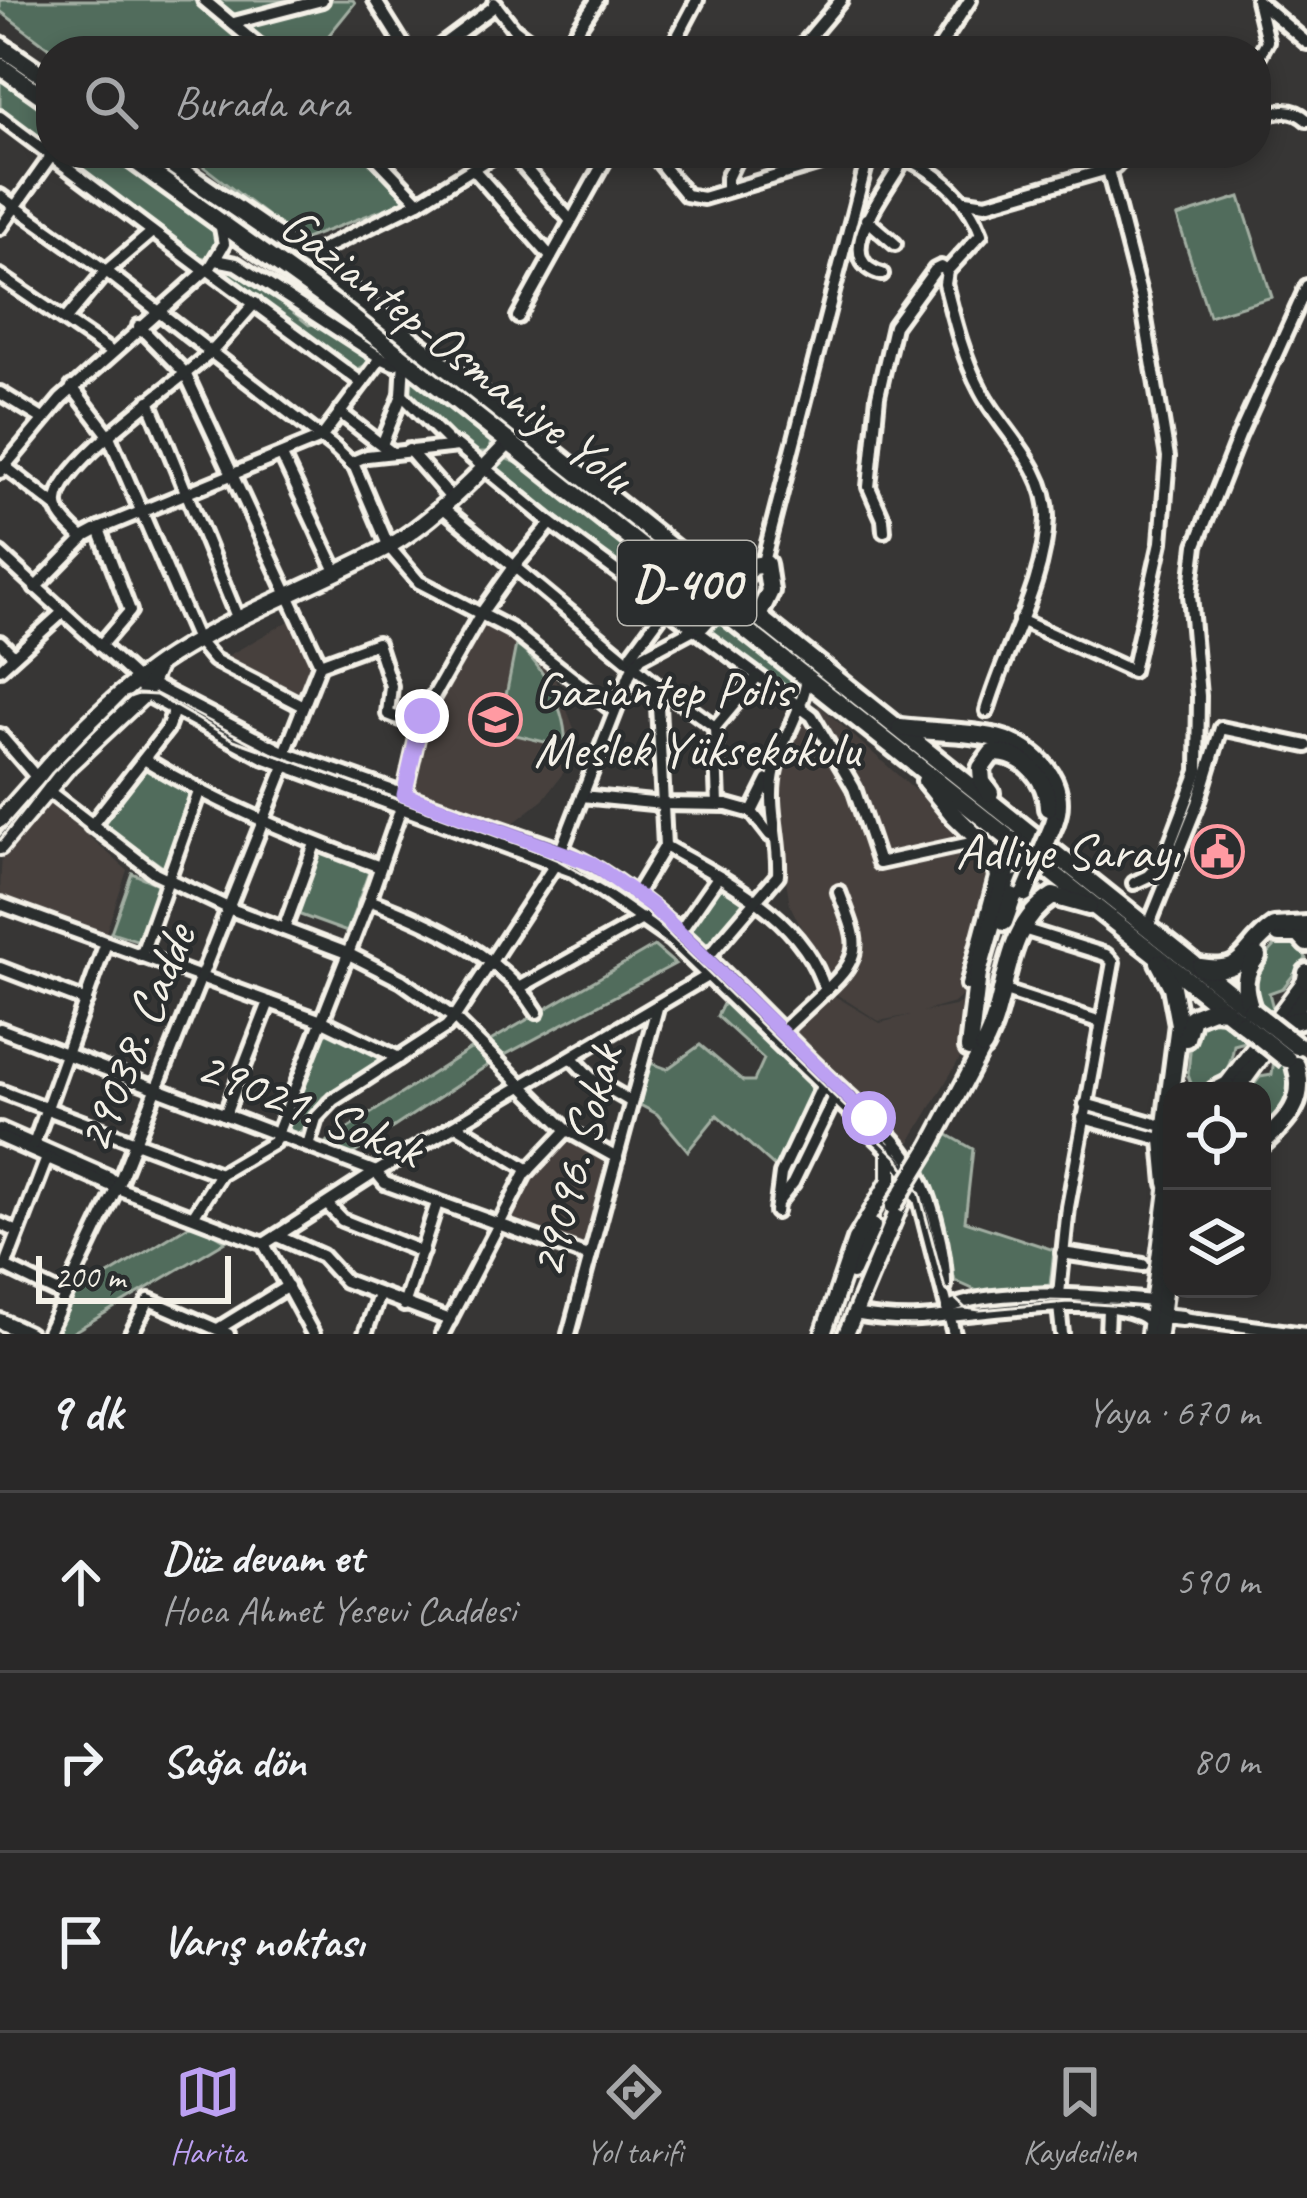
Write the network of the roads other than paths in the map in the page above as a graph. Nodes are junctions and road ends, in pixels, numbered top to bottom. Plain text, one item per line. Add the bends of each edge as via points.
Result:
1 (204, 0) edge
2 (322, 0) edge
3 (375, 0) edge
4 (596, 0) edge
5 (697, 0) edge
6 (841, 0) edge
7 (970, 0) edge
8 (1257, 0) edge
9 (494, 3) edge
10 (234, 23) junction
11 (248, 36) edge
12 (398, 36) edge
13 (453, 36) edge
14 (523, 36) edge
15 (573, 36) edge
16 (678, 36) edge
17 (811, 36) edge
18 (947, 36) edge
19 (1267, 36) edge
20 (1307, 43) edge
21 (0, 46) edge
22 (0, 66) edge
23 (36, 71) edge
24 (36, 91) edge
25 (1271, 113) edge
26 (0, 117) edge
27 (1307, 120) edge
28 (36, 143) edge
29 (43, 168) edge
30 (69, 168) edge
31 (145, 168) edge
32 (177, 168) edge
33 (386, 168) edge
34 (478, 168) edge
35 (525, 168) edge
36 (601, 168) edge
37 (664, 168) edge
38 (732, 168) edge
39 (800, 168) edge
40 (865, 168) edge
41 (894, 168) edge
42 (921, 168) edge
43 (1113, 168) edge
44 (475, 170) junction
45 (1108, 170) junction
46 (728, 188) junction
47 (0, 196) edge
48 (966, 201) junction
49 (418, 202) junction
50 (14, 209) junction
51 (854, 212) junction
52 (220, 220) junction
53 (868, 220) junction
54 (571, 221) junction
55 (0, 228) edge
56 (152, 232) junction
57 (895, 244) dead end
58 (551, 256) junction
59 (307, 258) junction
60 (209, 267) junction
61 (106, 271) junction
62 (947, 271) junction
63 (883, 274) dead end
64 (0, 276) edge
65 (1307, 286) edge
66 (255, 303) junction
67 (155, 312) junction
68 (518, 317) dead end
69 (65, 320) junction
70 (140, 326) junction
71 (111, 352) junction
72 (210, 353) junction
73 (382, 358) junction
74 (404, 359) junction
75 (185, 373) junction
76 (362, 383) junction
77 (72, 387) junction
78 (0, 393) edge
79 (402, 395) junction
80 (149, 401) junction
81 (339, 412) junction
82 (41, 418) junction
83 (108, 434) junction
84 (321, 438) junction
85 (382, 442) junction
86 (509, 442) junction
87 (451, 444) junction
88 (410, 450) junction
89 (392, 453) junction
90 (282, 456) junction
91 (350, 463) junction
92 (1, 468) edge
93 (485, 468) junction
94 (233, 477) junction
95 (187, 495) junction
96 (446, 502) junction
97 (57, 507) junction
98 (143, 512) junction
99 (551, 523) junction
100 (99, 529) junction
101 (884, 531) dead end
102 (83, 539) junction
103 (389, 547) junction
104 (0, 554) edge
105 (763, 562) junction
106 (514, 567) junction
107 (336, 572) junction
108 (35, 588) junction
109 (731, 589) dead end
110 (287, 594) junction
111 (666, 608) junction
112 (62, 613) junction
113 (480, 615) junction
114 (758, 616) junction
115 (237, 617) junction
116 (1020, 620) junction
117 (702, 622) junction
118 (197, 640) junction
119 (0, 642) edge
120 (100, 646) junction
121 (14, 656) junction
122 (320, 664) junction
123 (636, 664) junction
124 (0, 669) edge
125 (757, 676) junction
126 (807, 678) junction
127 (657, 685) junction
128 (144, 686) junction
129 (831, 696) junction
130 (303, 706) junction
131 (802, 706) junction
132 (174, 710) junction
133 (613, 710) junction
134 (987, 711) dead end
135 (419, 726) junction
136 (715, 727) junction
137 (900, 728) junction
138 (0, 737) edge
139 (1307, 746) edge
140 (144, 759) junction
141 (285, 760) junction
142 (776, 766) junction
143 (921, 768) junction
144 (42, 784) junction
145 (199, 792) junction
146 (582, 796) junction
147 (403, 801) junction
148 (662, 805) junction
149 (718, 805) junction
150 (752, 812) junction
151 (1006, 812) junction
152 (263, 819) junction
153 (0, 820) edge
154 (1049, 820) junction
155 (92, 826) junction
156 (775, 843) junction
157 (315, 844) junction
158 (665, 846) junction
159 (0, 847) edge
160 (562, 850) junction
161 (556, 863) junction
162 (380, 867) junction
163 (718, 877) junction
164 (168, 879) junction
165 (1134, 883) dead end
166 (839, 892) dead end
167 (636, 894) junction
168 (758, 899) junction
169 (369, 900) junction
170 (0, 904) edge
171 (228, 908) junction
172 (1104, 912) junction
173 (644, 918) junction
174 (1307, 925) edge
175 (1148, 927) junction
176 (1020, 928) junction
177 (284, 929) junction
178 (679, 933) junction
179 (106, 943) junction
180 (1307, 943) edge
181 (1153, 951) junction
182 (347, 953) junction
183 (141, 956) junction
184 (706, 959) junction
185 (492, 963) junction
186 (1197, 967) junction
187 (0, 968) edge
188 (709, 975) junction
189 (1307, 977) edge
190 (200, 979) junction
191 (968, 985) dead end
192 (521, 987) junction
193 (1002, 990) junction
194 (825, 991) junction
195 (1307, 994) edge
196 (86, 1001) junction
197 (269, 1003) junction
198 (657, 1008) junction
199 (1226, 1010) junction
200 (537, 1012) dead end
201 (1246, 1016) junction
202 (1307, 1017) edge
203 (454, 1018) junction
204 (320, 1020) junction
205 (1101, 1022) junction
206 (1286, 1023) junction
207 (0, 1029) edge
208 (781, 1032) junction
209 (976, 1047) junction
210 (67, 1054) junction
211 (399, 1058) junction
212 (572, 1058) junction
213 (1299, 1060) edge
214 (1172, 1082) edge
215 (1184, 1082) edge
216 (1231, 1082) edge
217 (1232, 1082) edge
218 (157, 1087) junction
219 (523, 1087) junction
220 (822, 1088) junction
221 (0, 1091) edge
222 (834, 1099) junction
223 (630, 1102) junction
224 (1085, 1104) junction
225 (47, 1109) junction
226 (1307, 1112) edge
227 (226, 1115) junction
228 (1083, 1118) junction
229 (458, 1126) junction
230 (568, 1130) junction
231 (0, 1133) edge
232 (277, 1133) junction
233 (1163, 1133) edge
234 (1163, 1134) edge
235 (1271, 1134) edge
236 (34, 1144) junction
237 (134, 1144) junction
238 (308, 1145) junction
239 (1271, 1145) edge
240 (890, 1151) junction
241 (46, 1158) junction
242 (616, 1158) junction
243 (529, 1170) junction
244 (376, 1172) junction
245 (220, 1174) junction
246 (118, 1185) junction
247 (1168, 1190) edge
248 (918, 1195) junction
249 (437, 1203) junction
250 (890, 1204) junction
251 (328, 1205) junction
252 (194, 1215) junction
253 (0, 1224) edge
254 (501, 1224) junction
255 (18, 1232) junction
256 (277, 1236) junction
257 (264, 1244) junction
258 (422, 1252) junction
259 (1062, 1252) junction
260 (590, 1257) junction
261 (1143, 1265) dead end
262 (2, 1266) edge
263 (1163, 1268) edge
264 (288, 1286) junction
265 (379, 1294) junction
266 (65, 1297) junction
267 (1059, 1300) junction
268 (404, 1305) junction
269 (947, 1308) junction
270 (1108, 1310) junction
271 (1154, 1311) edge
272 (854, 1314) junction
273 (1182, 1318) junction
274 (881, 1319) junction
275 (450, 1320) junction
276 (0, 1322) edge
277 (1244, 1329) edge
278 (223, 1332) edge
279 (28, 1334) edge
280 (47, 1334) edge
281 (131, 1334) edge
282 (313, 1334) edge
283 (364, 1334) edge
284 (442, 1334) edge
285 (568, 1334) edge
286 (824, 1334) edge
287 (842, 1334) edge
288 (885, 1334) edge
289 (954, 1334) edge
290 (1062, 1334) edge
291 (1107, 1334) edge
292 (1160, 1334) edge
293 (1305, 1334) edge

1 - 10 street
2 - 10 street
3 - 12 street
4 - 15 street
5 - 16 street
6 - 17 street
7 - 18 street
8 - 19 street
8 - 20 street
9 - 13 street
9 - 14 street
10 - 11 street
21 - 23 highway
22 - 24 highway
25 - 27 street
26 - 28 street
29 - 50 street
30 - 56 street
31 - 52 highway, Gaziantep-Osmaniye Yolu / D-400
32 - 59 highway, Gaziantep-Osmaniye Yolu / D-400
33 - 49 street
34 - 44 street
35 - 54 street
36 - 54 street
37 - 46 street via 686,195
38 - 46 street
39 - 46 street
40 - 51 street
41 - 53 street
42 - 48 street
43 - 45 street
44 - 49 street
44 - 58 street
45 - 48 street via 986,204
45 - 116 street via 1167,438 1150,602 1132,671
47 - 50 street
48 - 62 street via 981,234
49 - 59 street
50 - 55 street
50 - 61 street
51 - 53 street
51 - 105 street
52 - 60 street via 224,244
52 - 74 highway, Gaziantep-Osmaniye Yolu / D-400
53 - 57 street
53 - 63 street via 859,258
54 - 58 street
56 - 60 street
56 - 61 street
58 - 68 street
59 - 114 highway, Gaziantep-Osmaniye Yolu / D-400
60 - 66 street
60 - 67 street
60 - 73 street via 236,264
61 - 67 street
61 - 69 street
62 - 101 street via 935,270 894,326 871,441 869,487
62 - 116 street via 967,358 1039,482 1048,514
64 - 69 street
65 - 165 street via 1196,545 1190,596 1198,771 1164,860
66 - 72 street
66 - 76 street
67 - 70 street
67 - 72 street
69 - 71 street
70 - 71 street
70 - 75 street
71 - 77 street
72 - 75 street
72 - 84 street
73 - 74 street
73 - 76 street
74 - 79 street
74 - 86 highway, Gaziantep-Osmaniye Yolu / D-400
75 - 80 street
75 - 94 street
76 - 81 street
77 - 82 street
77 - 83 street
78 - 82 street
79 - 85 street
79 - 87 street
80 - 83 street
80 - 95 street
81 - 84 street
81 - 85 street
82 - 92 street
83 - 97 street
83 - 98 street
84 - 90 street
84 - 91 street
85 - 89 street
86 - 93 main road
86 - 126 highway, Gaziantep-Osmaniye Yolu / D-400
87 - 88 street
87 - 93 street
88 - 89 street
88 - 96 street
89 - 91 street
90 - 94 street
90 - 107 street
91 - 103 street
92 - 97 street
93 - 96 main road
93 - 99 street
94 - 95 street
94 - 110 street
95 - 98 street
95 - 115 street
96 - 103 main road
96 - 106 street
97 - 102 street
98 - 100 street
98 - 118 street
99 - 106 street
99 - 111 street
100 - 102 street
100 - 120 street via 130,610
102 - 108 street
103 - 107 main road
103 - 113 street via 419,582
104 - 108 street
105 - 109 highway
105 - 114 highway via 770,591
106 - 113 street
106 - 123 street
107 - 110 main road
108 - 112 street
110 - 115 main road
110 - 122 street
111 - 117 street
111 - 123 street via 632,654
112 - 120 street
112 - 121 street
113 - 133 street via 527,641
113 - 135 street
114 - 137 highway, Gaziantep-Osmaniye Yolu / D-400
115 - 118 main road
116 - 134 street
117 - 123 street
117 - 125 street
118 - 128 main road via 160,663
118 - 130 street via 214,660
119 - 121 street
120 - 128 street
121 - 124 street
122 - 130 street, 29038. Cadde
122 - 135 street via 377,644 391,686 388,714
123 - 127 street
123 - 133 street
125 - 131 street
125 - 136 street
126 - 129 highway, Gaziantep-Osmaniye Yolu / D-400
126 - 131 street
127 - 136 street
127 - 148 street
128 - 132 street
128 - 141 street
128 - 144 main road
129 - 131 street
129 - 143 highway, Gaziantep-Osmaniye Yolu / D-400
130 - 141 street, 29038. Cadde
131 - 142 street
131 - 191 street via 854,788 879,863 968,842 993,862
132 - 140 street
132 - 141 street
133 - 146 street
135 - 147 street
136 - 149 street
137 - 151 highway, Gaziantep-Osmaniye Yolu / D-400
137 - 154 highway via 997,739 1027,752 1056,786 1059,810
138 - 144 street
139 - 175 street via 1221,728
140 - 145 street
140 - 155 street
141 - 147 street
141 - 152 street, 29038. Cadde
142 - 150 street
142 - 156 street
143 - 172 highway, Gaziantep-Osmaniye Yolu / D-400
143 - 209 highway via 953,814 1008,868 978,973
144 - 153 main road
144 - 155 street
144 - 159 main road
145 - 152 street
145 - 164 street
146 - 148 street
146 - 160 street
147 - 160 street
147 - 161 street
147 - 162 street
148 - 149 street
148 - 158 street
149 - 150 street
150 - 156 street
151 - 154 highway via 980,775 992,753 1010,752 1033,772 1048,795
151 - 175 highway, Gaziantep-Osmaniye Yolu / D-400
152 - 157 street
152 - 171 street, 29038. Cadde
154 - 209 highway, bridge
155 - 164 street
156 - 168 street via 778,875
157 - 162 street
157 - 177 street
158 - 163 street
158 - 167 street
160 - 161 street
160 - 167 street
161 - 173 street
161 - 185 street
162 - 169 street
163 - 168 street
163 - 178 street
164 - 171 street
164 - 183 street
166 - 194 street via 856,946 851,966
167 - 178 street
168 - 184 street
168 - 194 street via 809,953
169 - 182 street
169 - 185 street
170 - 179 street
171 - 177 street
171 - 190 street, 29038. Cadde
172 - 176 highway via 1053,896
172 - 181 highway, Gaziantep-Osmaniye Yolu / D-400
173 - 188 street
173 - 192 street
174 - 186 highway via 1274,927 1227,970
175 - 186 highway, Gaziantep-Osmaniye Yolu / D-400
176 - 193 highway
176 - 205 street via 1113,962
177 - 182 street
178 - 184 street
179 - 183 street
179 - 196 street
180 - 201 highway via 1288,932 1268,940 1247,969
181 - 199 highway, Gaziantep-Osmaniye Yolu / D-400
181 - 214 highway via 1178,1005
182 - 203 street
182 - 204 street
183 - 190 street
184 - 208 street
185 - 192 street
185 - 203 street
186 - 201 highway, Gaziantep-Osmaniye Yolu / D-400
187 - 196 street
188 - 198 street
188 - 220 street
189 - 216 main road
190 - 197 street
190 - 218 street, 29038. Cadde
192 - 200 street
193 - 205 street
193 - 209 highway
194 - 208 street
195 - 206 main road
196 - 210 street
197 - 204 street
197 - 227 street
198 - 212 street
198 - 223 street, 29096. Sokak
199 - 201 highway, Gaziantep-Osmaniye Yolu / D-400
199 - 215 highway via 1200,1012 1187,1025
201 - 213 highway, bridge
202 - 206 highway
203 - 211 street
203 - 219 street
204 - 211 street
204 - 232 street
205 - 224 street
206 - 217 main road
207 - 210 street, 29021. Sokak
208 - 269 street via 916,1170 946,1270
209 - 250 main road, bridge
210 - 218 street, 29021. Sokak
210 - 225 street
211 - 238 street via 333,1100 316,1118
212 - 219 street
212 - 223 street
213 - 235 highway via 1298,1106
218 - 227 street, 29021. Sokak
218 - 237 street, 29038. Cadde
219 - 229 street
219 - 230 street
220 - 222 street
220 - 222 street via 781,1174 777,1207
221 - 225 street
222 - 240 street
223 - 242 street, 29096. Sokak
224 - 228 street
224 - 233 street
225 - 236 street
225 - 237 street
226 - 239 highway
227 - 232 street, 29021. Sokak
228 - 234 street
228 - 259 street
229 - 243 street
229 - 244 street
230 - 242 street
230 - 243 street
231 - 236 street
231 - 241 street
232 - 238 street, 29021. Sokak
232 - 245 street
236 - 246 street
237 - 245 street
237 - 246 street, 29038. Cadde
238 - 244 street, 29021. Sokak
240 - 248 street
240 - 286 main road via 890,1180 855,1240
241 - 246 street
241 - 255 street
242 - 260 street, 29096. Sokak
243 - 254 street
244 - 249 street, 29021. Sokak
244 - 251 street
245 - 252 street
246 - 252 street
246 - 266 street, 29038. Cadde
247 - 271 main road
248 - 269 street
248 - 272 main road via 906,1191
249 - 254 street, 29021. Sokak
249 - 258 street
250 - 286 main road
250 - 287 main road
251 - 256 street
251 - 258 street via 342,1220
252 - 257 street
253 - 255 street
254 - 260 street, 29021. Sokak
254 - 275 street
255 - 262 street
256 - 257 street
256 - 265 street
257 - 264 street
258 - 268 street
259 - 261 street
259 - 267 street
260 - 285 street, 29096. Sokak
262 - 266 street
263 - 271 main road
264 - 278 street
264 - 282 street
265 - 268 street
265 - 283 street
266 - 280 street, 29038. Cadde
267 - 269 street
267 - 270 street
267 - 271 street
267 - 290 street
268 - 275 street
269 - 274 street
269 - 289 street
270 - 271 street
270 - 291 street
271 - 273 main road
271 - 273 main road via 1168,1308
271 - 292 main road
272 - 274 street
272 - 287 main road
273 - 277 street
274 - 288 street
275 - 284 street
276 - 279 main road
277 - 293 street
278 - 281 street via 149,1300

